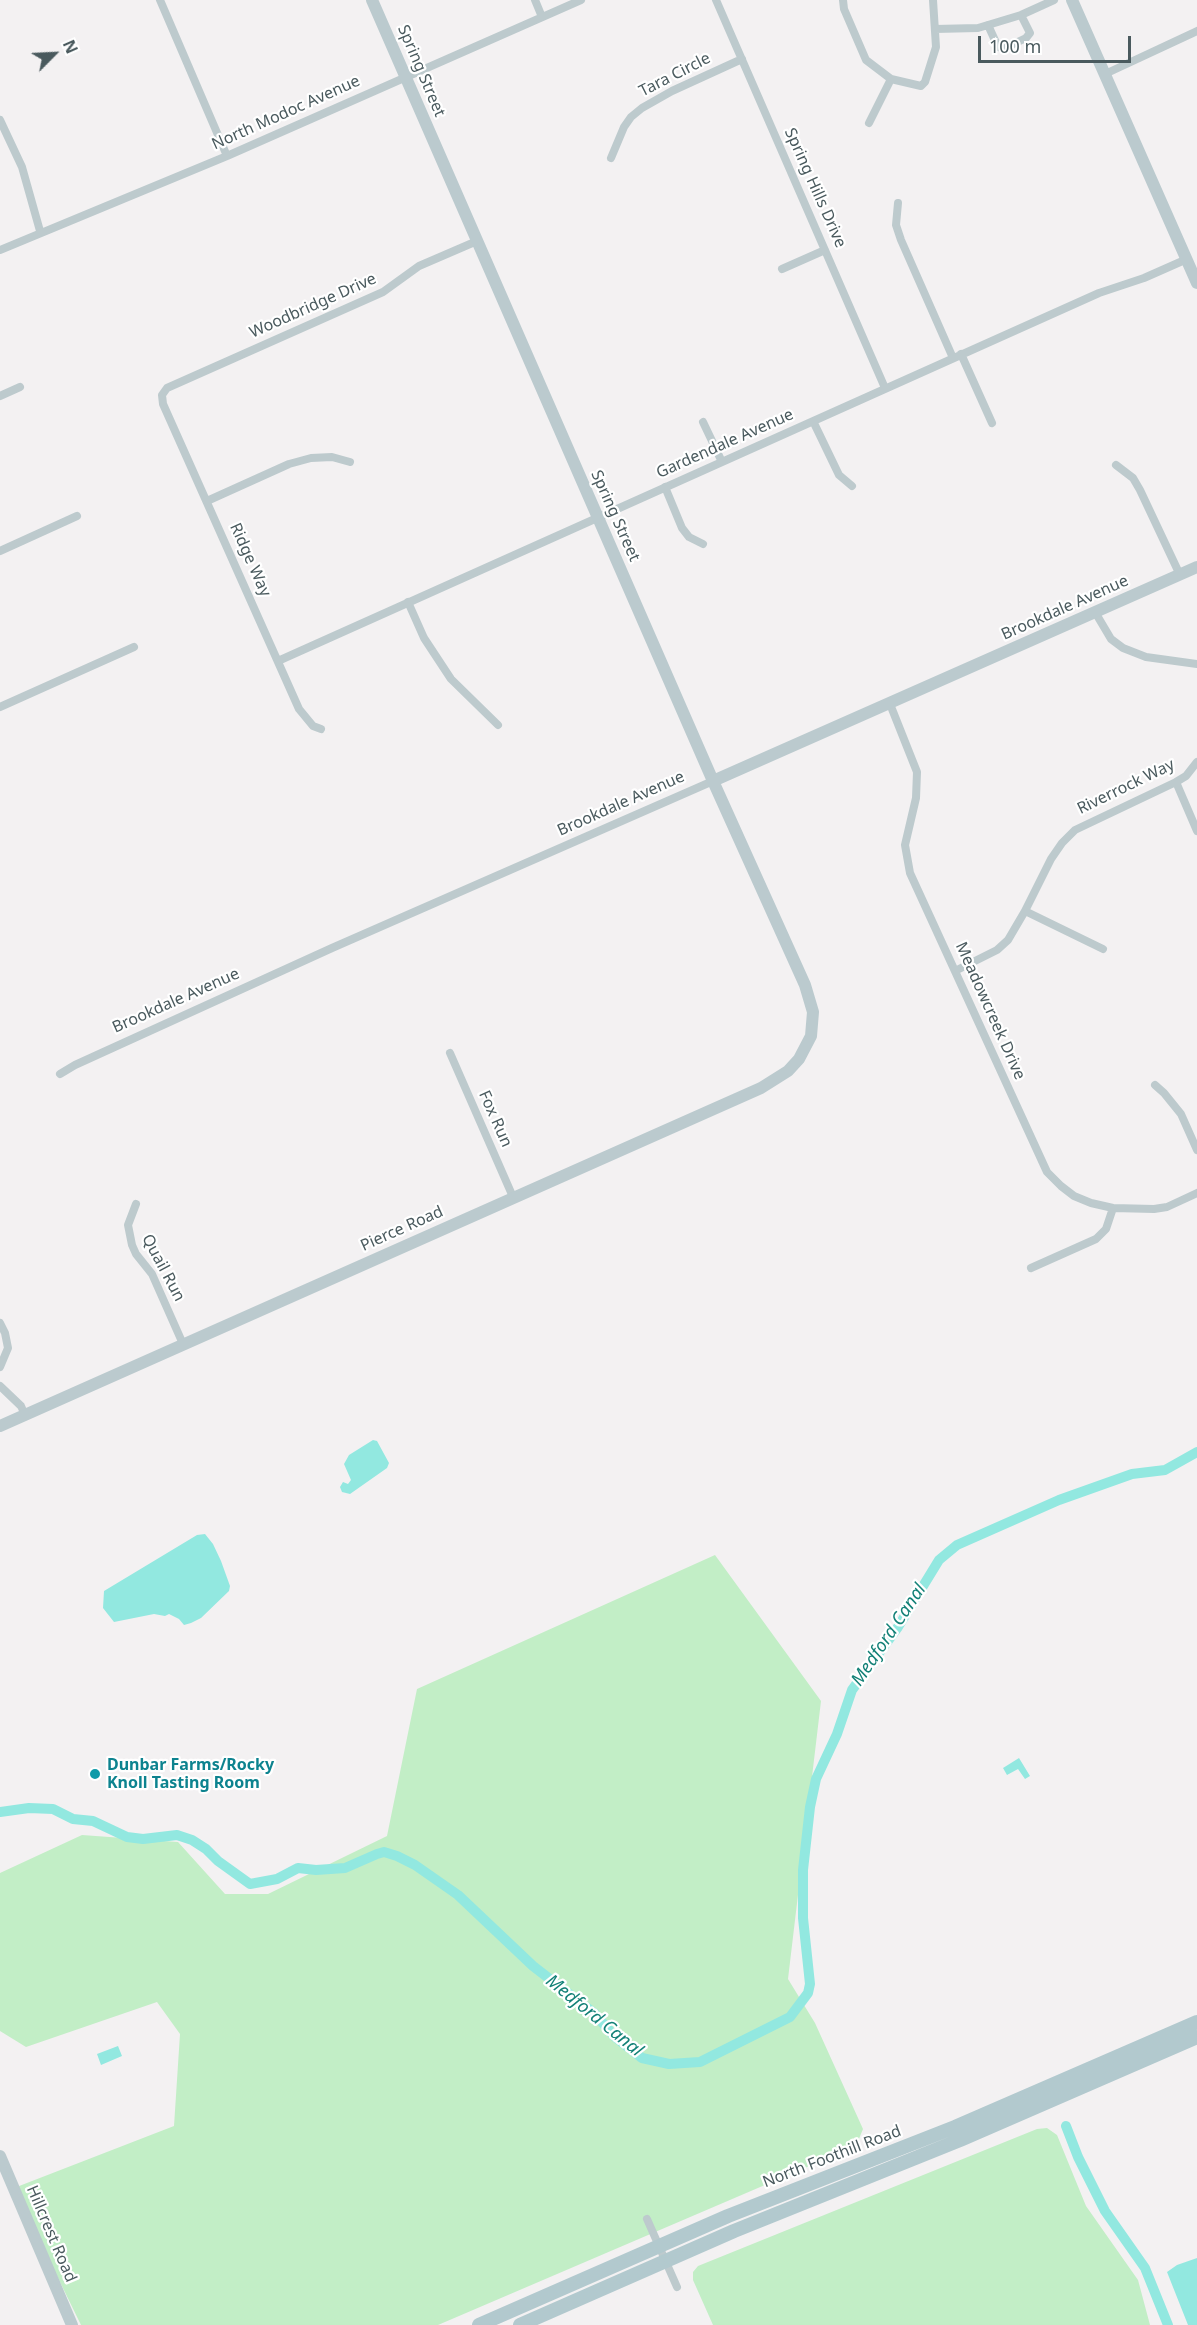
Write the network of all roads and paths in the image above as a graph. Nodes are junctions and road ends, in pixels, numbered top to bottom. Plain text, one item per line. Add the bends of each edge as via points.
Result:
1 (160, 0) edge
2 (372, 0) edge
3 (535, 0) edge
4 (581, 0) edge
5 (716, 0) edge
6 (843, 0) edge
7 (933, 0) edge
8 (1054, 0) edge
9 (1072, 0) edge
10 (1021, 15) junction
11 (542, 17) junction
12 (988, 25) junction
13 (935, 29) junction
14 (1197, 31) edge
15 (742, 59) junction
16 (1105, 74) junction
17 (406, 77) junction
18 (891, 79) junction
19 (0, 120) edge
20 (869, 123) dead end
21 (227, 156) junction
22 (611, 158) dead end
23 (898, 203) dead end
24 (40, 231) junction
25 (477, 241) junction
26 (0, 250) edge
27 (825, 250) junction
28 (1187, 259) junction
29 (782, 269) dead end
30 (1197, 283) edge
31 (957, 356) junction
32 (20, 387) dead end
33 (885, 388) junction
34 (162, 395) joint
35 (0, 396) edge
36 (813, 421) junction
37 (703, 422) dead end
38 (992, 423) dead end
39 (350, 462) dead end
40 (722, 462) junction
41 (1116, 465) dead end
42 (852, 486) dead end
43 (665, 488) junction
44 (207, 501) junction
45 (77, 516) dead end
46 (597, 517) junction
47 (703, 544) dead end
48 (0, 551) edge
49 (1197, 567) edge
50 (1180, 575) junction
51 (408, 602) junction
52 (1095, 612) junction
53 (134, 647) dead end
54 (278, 661) junction
55 (1197, 664) edge
56 (890, 704) junction
57 (0, 707) edge
58 (498, 725) dead end
59 (321, 729) dead end
60 (1197, 762) edge
61 (713, 781) junction
62 (1176, 782) junction
63 (1197, 831) edge
64 (1025, 911) junction
65 (1103, 949) dead end
66 (955, 971) junction
67 (807, 1047) joint
68 (450, 1053) dead end
69 (60, 1074) dead end
70 (1155, 1085) dead end
71 (1197, 1150) edge
72 (1197, 1193) edge
73 (513, 1197) junction
74 (136, 1204) dead end
75 (1113, 1208) junction
76 (1031, 1268) dead end
77 (0, 1323) edge
78 (183, 1344) junction
79 (0, 1367) edge
80 (0, 1386) edge
81 (25, 1415) junction
82 (0, 1426) edge
83 (1197, 2022) edge
84 (1197, 2037) edge
85 (0, 2156) edge
86 (647, 2219) dead end
87 (659, 2246) junction
88 (665, 2261) junction
89 (677, 2287) dead end
90 (72, 2325) edge
91 (479, 2325) edge
92 (520, 2325) edge

1 - 21 street
2 - 17 street, Spring Street
3 - 11 street
4 - 11 street, North Modoc Avenue
5 - 15 street, Spring Hills Drive
6 - 18 street via 866,60
7 - 13 street
8 - 10 street
9 - 16 street
10 - 12 street
10 - 12 street via 1030,33 1005,48 998,47
11 - 17 street, North Modoc Avenue
12 - 13 street
13 - 18 street via 936,46 925,82 921,86
14 - 16 street
15 - 22 street, Tara Circle via 642,108 624,127
15 - 27 street, Spring Hills Drive
16 - 28 street
17 - 21 street, North Modoc Avenue
17 - 25 street, Spring Street
18 - 20 street
19 - 24 street via 22,167
21 - 24 street, North Modoc Avenue
23 - 31 street via 896,225 901,240
24 - 26 street, North Modoc Avenue
25 - 34 street, Woodbridge Drive via 419,266 382,292 167,388
25 - 46 street, Spring Street
27 - 29 street
27 - 33 street, Spring Hills Drive
28 - 30 street
28 - 31 street, Gardendale Avenue
31 - 33 street, Gardendale Avenue
31 - 38 street
32 - 35 street
33 - 36 street, Gardendale Avenue
34 - 44 street, Ridge Way
36 - 40 street, Gardendale Avenue
36 - 42 street via 839,475
37 - 40 street
39 - 44 street via 332,457 289,464
40 - 43 street, Gardendale Avenue
41 - 50 street via 1140,490
43 - 46 street, Gardendale Avenue
43 - 47 street via 682,528
44 - 54 street, Ridge Way
45 - 48 street
46 - 51 street, Gardendale Avenue
46 - 61 street, Spring Street
49 - 50 street, Brookdale Avenue
50 - 52 street, Brookdale Avenue
51 - 54 street, Gardendale Avenue
51 - 58 street via 424,638 451,679
52 - 55 street via 1111,639 1123,648 1146,657
52 - 56 street, Brookdale Avenue
53 - 57 street
54 - 59 street, Ridge Way via 299,709
56 - 61 street, Brookdale Avenue
56 - 66 street, Meadowcreek Drive via 917,772 916,798 905,845 910,873
60 - 62 street, Riverrock Way
61 - 67 street, Spring Street via 810,999 813,1024
61 - 69 street, Brookdale Avenue via 332,948
62 - 63 street
62 - 64 street, Riverrock Way via 1075,830 1051,860
64 - 65 street
64 - 66 street, Riverrock Way via 1008,940 997,950
66 - 75 street, Meadowcreek Drive via 1047,1172 1074,1196
67 - 73 street, Pierce Road via 788,1071 761,1088
68 - 73 street, Fox Run
70 - 71 street via 1181,1114
72 - 75 street, Meadowcreek Drive via 1167,1207
73 - 78 street, Pierce Road
74 - 78 street, Quail Run via 128,1225 132,1245 152,1274
75 - 76 street via 1106,1229 1096,1239
77 - 79 street via 8,1348
78 - 81 street, Pierce Road
80 - 81 street
81 - 82 street, Pierce Road
83 - 87 main road, North Foothill Road via 955,2127
84 - 88 main road, North Foothill Road
85 - 90 street, Hillcrest Road
86 - 87 street
87 - 88 street
87 - 91 main road, North Foothill Road
88 - 89 street
88 - 92 main road, North Foothill Road

